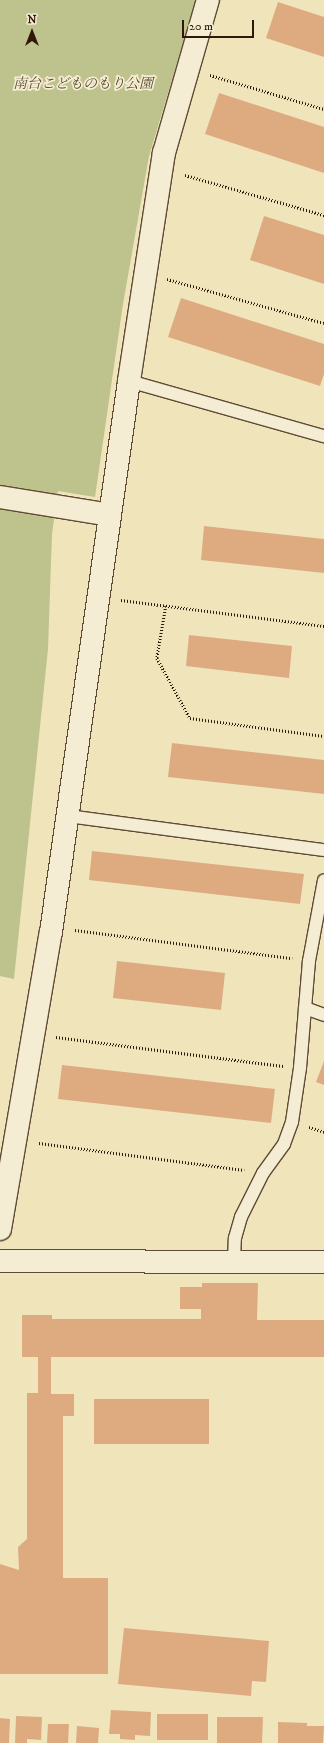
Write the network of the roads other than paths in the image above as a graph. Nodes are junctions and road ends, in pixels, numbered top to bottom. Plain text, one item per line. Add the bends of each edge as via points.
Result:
1 (208, 0) edge
2 (129, 380) junction
3 (324, 436) edge
4 (0, 497) edge
5 (110, 515) junction
6 (68, 816) junction
7 (324, 850) edge
8 (324, 880) edge
9 (305, 1008) junction
10 (324, 1015) edge
11 (0, 1229) edge
12 (0, 1261) edge
13 (234, 1262) junction
14 (324, 1262) edge

1 - 2 street via 164,153
2 - 3 lane
2 - 5 street
4 - 5 street
5 - 6 street
6 - 7 lane
6 - 11 street via 35,1035
8 - 9 lane via 309,961
9 - 10 lane
9 - 13 lane via 292,1122 284,1144 263,1172 241,1218 235,1238
12 - 13 street
13 - 14 street

